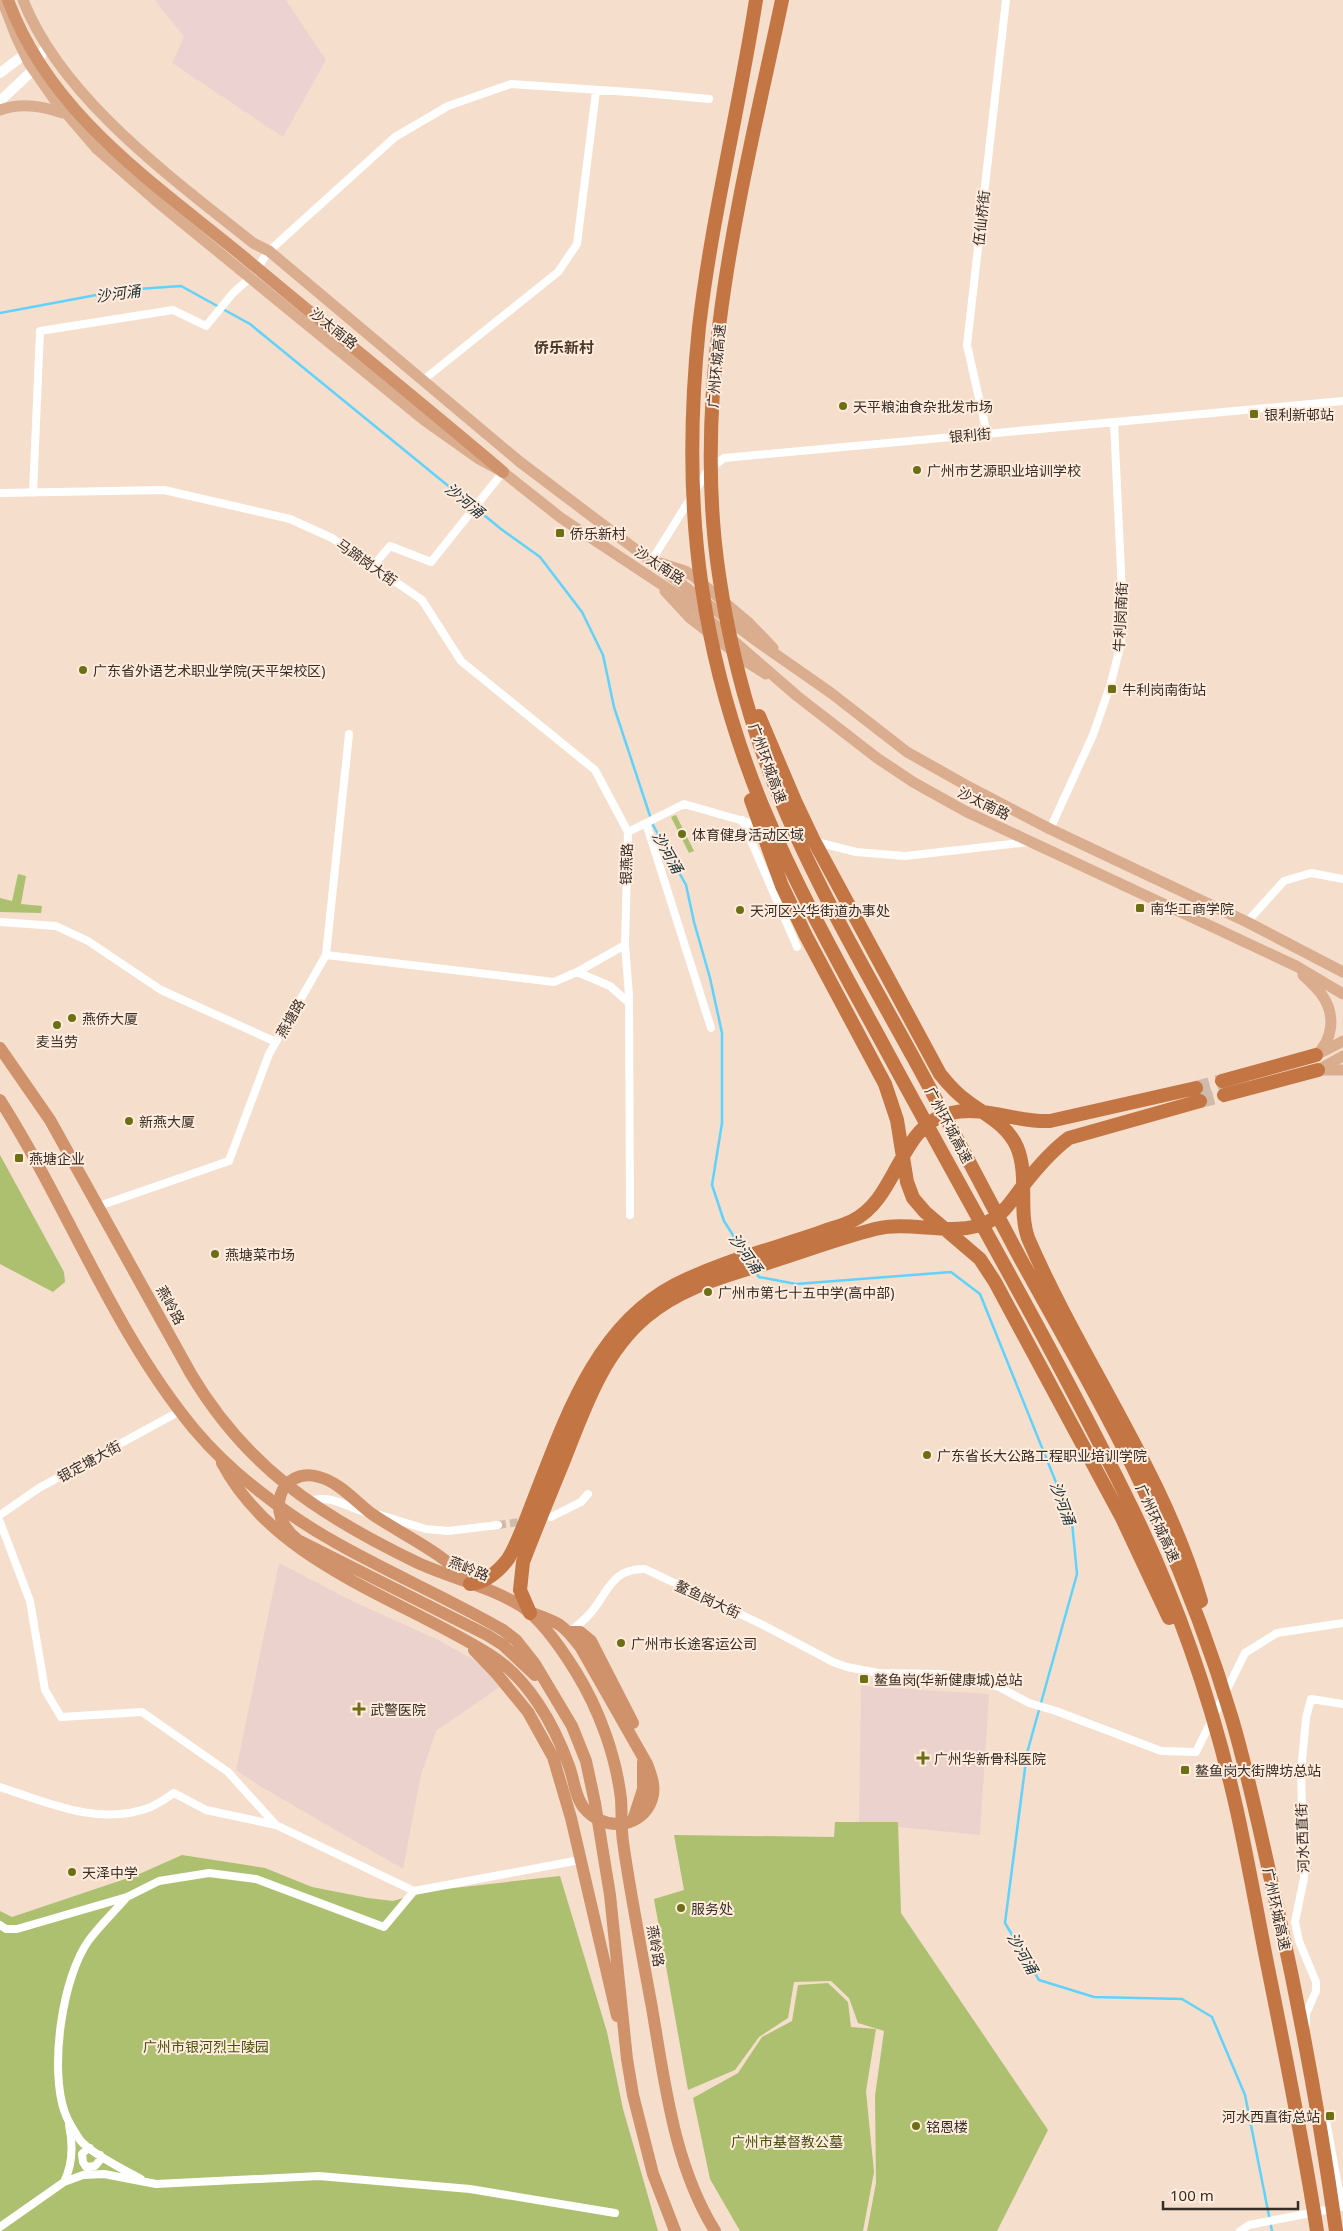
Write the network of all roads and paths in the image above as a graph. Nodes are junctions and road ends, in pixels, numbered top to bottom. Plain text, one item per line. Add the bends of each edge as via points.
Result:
1 (2, 0) edge
2 (8, 0) edge
3 (23, 0) edge
4 (756, 0) edge
5 (782, 0) edge
6 (1006, 0) edge
7 (46, 46) junction
8 (29, 63) junction
9 (0, 73) edge
10 (596, 91) junction
11 (709, 99) dead end
12 (0, 101) edge
13 (0, 110) edge
14 (65, 114) junction
15 (269, 251) junction
16 (249, 279) junction
17 (426, 377) dead end
18 (1343, 401) edge
19 (1114, 422) junction
20 (986, 434) junction
21 (503, 472) junction
22 (0, 493) edge
23 (33, 493) junction
24 (652, 560) junction
25 (373, 566) junction
26 (726, 618) junction
27 (715, 654) junction
28 (349, 734) dead end
29 (742, 820) junction
30 (646, 822) junction
31 (1050, 829) junction
32 (628, 832) junction
33 (1031, 842) junction
34 (1343, 879) edge
35 (0, 922) edge
36 (1247, 922) junction
37 (625, 945) junction
38 (797, 947) dead end
39 (326, 955) junction
40 (1296, 966) junction
41 (577, 972) junction
42 (1343, 972) edge
43 (1343, 994) edge
44 (630, 1003) junction
45 (711, 1028) dead end
46 (1343, 1041) edge
47 (276, 1042) junction
48 (0, 1048) edge
49 (1316, 1055) junction
50 (1343, 1056) edge
51 (1318, 1070) junction
52 (1343, 1070) edge
53 (0, 1100) edge
54 (967, 1106) junction
55 (988, 1114) junction
56 (897, 1120) junction
57 (1029, 1122) junction
58 (1000, 1125) junction
59 (915, 1138) junction
60 (903, 1157) junction
61 (1020, 1158) junction
62 (1041, 1165) junction
63 (906, 1172) junction
64 (1023, 1186) junction
65 (880, 1198) junction
66 (1018, 1202) junction
67 (99, 1206) junction
68 (924, 1212) junction
69 (630, 1215) dead end
70 (898, 1226) junction
71 (967, 1227) junction
72 (943, 1228) junction
73 (968, 1250) junction
74 (180, 1411) junction
75 (560, 1451) junction
76 (218, 1455) junction
77 (588, 1494) dead end
78 (309, 1502) junction
79 (0, 1515) edge
80 (551, 1518) dead end
81 (0, 1522) edge
82 (498, 1525) tunnel mouth
83 (470, 1584) junction
84 (530, 1612) junction
85 (1343, 1623) edge
86 (569, 1632) junction
87 (459, 1637) junction
88 (551, 1692) junction
89 (1343, 1704) edge
90 (1212, 1718) junction
91 (1232, 1722) junction
92 (0, 1788) edge
93 (276, 1825) junction
94 (623, 1840) junction
95 (580, 1860) junction
96 (414, 1891) junction
97 (127, 1897) junction
98 (0, 1926) edge
99 (627, 2059) junction
100 (68, 2120) junction
101 (90, 2148) junction
102 (100, 2155) junction
103 (86, 2166) junction
104 (95, 2166) junction
105 (99, 2174) junction
106 (83, 2175) junction
107 (64, 2182) junction
108 (148, 2183) junction
109 (1342, 2207) edge
110 (615, 2213) dead end
111 (0, 2227) edge
112 (675, 2231) edge
113 (715, 2231) edge
114 (1240, 2231) edge
115 (1317, 2231) edge
116 (1336, 2231) edge

1 - 8 main road, 沙太南路
2 - 21 highway via 35,58 81,118 152,182
3 - 7 main road, 沙太南路
4 - 27 highway, 广州环城高速 via 704,294 694,387 694,515 702,586
5 - 26 highway, 广州环城高速 via 739,200 715,362 711,418 713,507
6 - 20 street, 伍仙桥街 via 967,345
7 - 8 main road
7 - 8 main road
7 - 15 main road, 沙太南路 via 80,90 127,138 230,224
8 - 9 main road
8 - 12 main road
8 - 14 main road, 沙太南路
10 - 11 street
10 - 15 street via 511,84 448,106 395,137
10 - 17 street via 577,244 558,272
13 - 14 main road via 30,106 46,107
14 - 16 main road, 沙太南路 via 115,165
15 - 16 street
15 - 24 main road, 沙太南路 via 508,452
16 - 21 main road, 沙太南路 via 424,420
16 - 23 street via 232,293 206,326 174,310 40,330
18 - 19 street, 银利街
19 - 20 street, 银利街
19 - 31 street, 牛利岗南街 via 1122,593 1120,648 1093,735
20 - 24 street, 银利街 via 724,458 708,470
21 - 25 street via 431,562 390,546
21 - 33 main road, 沙太南路 via 561,518 659,583 690,618 752,666 779,679 828,721 895,770 949,802
22 - 23 street, 马蹄岗大街
23 - 25 street, 马蹄岗大街 via 164,490 290,519 332,538
24 - 31 main road, 沙太南路 via 693,576 761,633 782,659 907,752
25 - 32 street, 马蹄岗大街 via 422,600 462,660 595,770
26 - 54 highway via 742,674 800,812 926,1049 947,1083
26 - 91 highway, 广州环城高速 via 740,680 788,818 855,953 1130,1463 1180,1570
27 - 56 highway via 746,781 782,886 885,1084
27 - 90 highway, 广州环城高速 via 749,769 790,866 836,958 1114,1472 1170,1597
28 - 39 street, 燕塘路
29 - 30 street, 银燕路 via 684,804
29 - 33 street, 银燕路 via 834,847 879,855 905,856
29 - 38 street
30 - 32 street, 银燕路
30 - 45 street
31 - 36 main road, 沙太南路
32 - 37 street, 银燕路
33 - 40 main road, 沙太南路
34 - 36 street via 1311,873 1284,882
35 - 47 street via 56,926 88,941 161,990
36 - 42 main road, 沙太南路
37 - 41 street
37 - 44 street, 银燕路
39 - 41 street via 554,982
39 - 47 street, 燕塘路
40 - 43 main road, 沙太南路
40 - 49 main road via 1328,1008 1330,1034 1326,1046
41 - 44 street via 610,986
44 - 69 street, 银燕路
46 - 49 main road
47 - 67 street, 燕塘路 via 229,1161
48 - 67 highway, 燕岭路 via 50,1120
49 - 51 highway via 1223,1088
50 - 51 main road
51 - 52 main road
53 - 74 highway via 140,1352
54 - 55 highway
54 - 57 highway
54 - 58 highway
54 - 59 highway via 938,1117
55 - 57 highway
55 - 58 highway
56 - 60 highway
56 - 65 highway via 896,1157
57 - 62 highway via 1059,1120 1198,1095 1070,1138 1054,1149
58 - 61 highway via 1014,1142
59 - 60 highway
59 - 63 highway via 908,1153
60 - 63 highway
60 - 65 highway
61 - 64 highway
61 - 66 highway
62 - 64 highway
62 - 66 highway
63 - 68 highway via 911,1193
64 - 66 highway
65 - 75 highway via 853,1220 740,1259 684,1281 658,1296 626,1324 603,1352 576,1397
66 - 71 highway via 986,1223
66 - 91 highway via 1035,1254 1148,1468 1182,1543 1204,1611
67 - 78 highway, 燕岭路 via 191,1374 216,1412 258,1460
68 - 71 highway via 945,1224
68 - 72 highway
70 - 72 highway
70 - 73 highway via 941,1235
70 - 75 highway via 859,1233 707,1282 656,1309 628,1335 606,1367
71 - 72 highway
72 - 73 highway
73 - 90 highway via 996,1282 1122,1518
74 - 76 highway
74 - 79 street, 银定塘大街 via 40,1488
75 - 83 highway via 502,1568 483,1581
75 - 84 highway via 523,1562 520,1590
76 - 87 highway via 240,1493 290,1543
76 - 88 highway via 264,1495 313,1529 503,1630 526,1651
77 - 80 street via 581,1502
78 - 82 street via 325,1498 358,1511 426,1529
78 - 83 highway, 燕岭路 via 366,1537 439,1573
81 - 93 street via 30,1601 45,1690 61,1717 142,1712 228,1772
83 - 84 highway, 燕岭路 via 502,1596
83 - 88 highway via 458,1570 325,1479 307,1476 292,1481 278,1501 280,1518 298,1540 503,1645
84 - 86 highway via 559,1623
84 - 94 highway, 燕岭路 via 576,1673 598,1714 617,1774
85 - 86 street, 鳌鱼岗大街 via 1277,1634 1245,1653 1196,1752 1161,1751 1029,1704 999,1687 965,1678 941,1674 864,1672 833,1662 645,1569 632,1569 616,1578 586,1618
86 - 87 highway via 650,1773 654,1794 648,1808 639,1818 626,1824 598,1820 587,1812 578,1798 566,1758 550,1724 524,1686 492,1655
86 - 94 highway via 580,1632 591,1641 639,1740 643,1789
87 - 95 highway via 513,1692 545,1740 560,1775
88 - 99 highway via 572,1726 591,1781 612,1904
89 - 109 street, 河水西直街 via 1311,1699 1306,1718 1301,1772 1304,1878 1295,1922 1298,1941 1316,1982 1316,1991 1306,2014 1306,2029
90 - 115 highway, 广州环城高速 via 1237,1810 1304,2148
91 - 116 highway, 广州环城高速 via 1260,1829 1292,1975 1324,2146
92 - 93 street via 74,1812 121,1814 151,1807 174,1793 206,1810
93 - 96 street
94 - 113 highway, 燕岭路 via 676,2134 692,2187
95 - 96 street
95 - 99 highway
96 - 97 street via 384,1927 256,1879 220,1874 198,1874 159,1882
97 - 98 street via 17,1929
97 - 100 street via 88,1941 70,1977 57,2069
99 - 112 highway via 646,2150
100 - 101 street via 81,2142
100 - 107 street via 72,2150
101 - 102 street
101 - 103 street via 82,2154 82,2162
102 - 104 street
102 - 108 street
103 - 104 street
103 - 106 street via 88,2170
104 - 105 street
105 - 106 street
105 - 108 street
106 - 107 street
107 - 111 street
108 - 110 street via 319,2176 470,2189
109 - 114 street via 1249,2225

